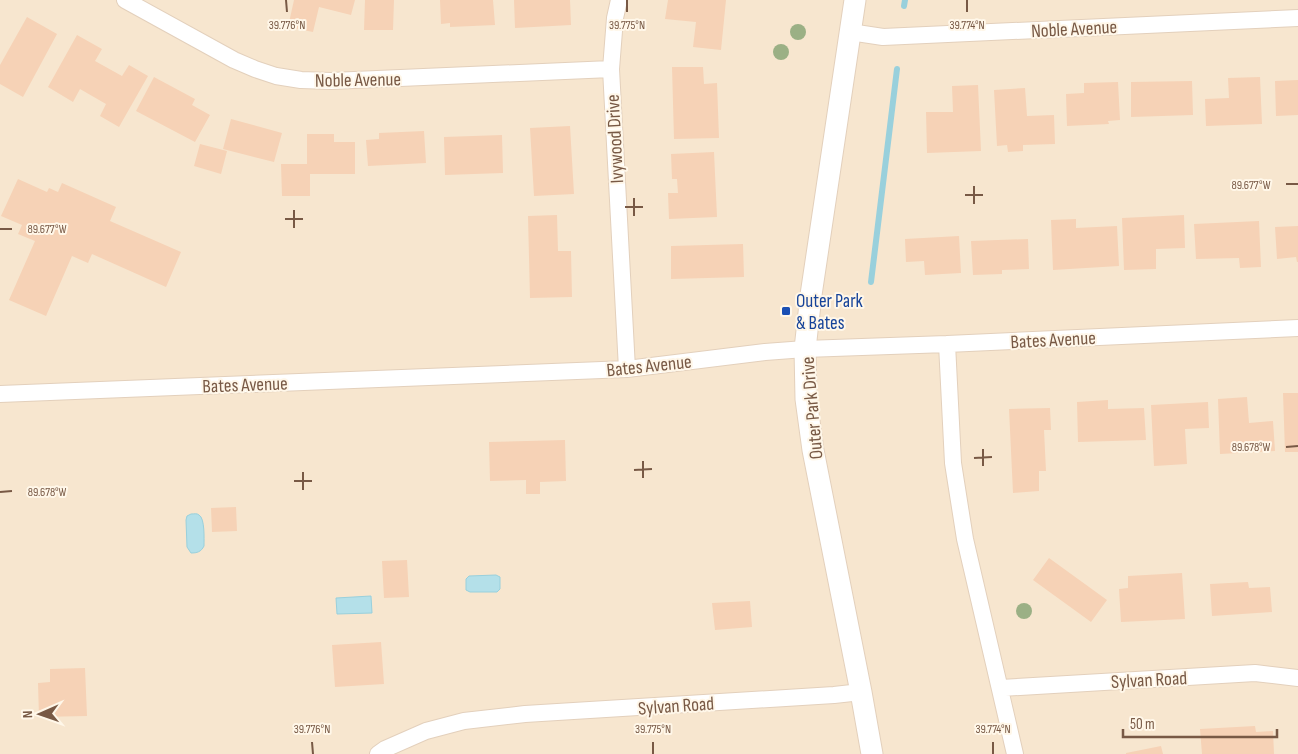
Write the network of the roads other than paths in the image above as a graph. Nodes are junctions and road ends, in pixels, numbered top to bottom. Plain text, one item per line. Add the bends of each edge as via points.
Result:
1 (125, 0) edge
2 (619, 0) edge
3 (855, 0) edge
4 (1298, 18) edge
5 (850, 32) junction
6 (611, 69) junction
7 (1298, 328) edge
8 (947, 344) junction
9 (805, 349) junction
10 (627, 369) junction
11 (0, 394) edge
12 (1298, 678) edge
13 (1000, 688) junction
14 (861, 692) junction
15 (378, 754) edge
16 (872, 754) edge
17 (1015, 754) edge

1 - 6 street, Noble Avenue via 234,60 276,76 301,80
2 - 6 street, Ivywood Drive
3 - 5 street, Outer Park Drive
4 - 5 street, Noble Avenue via 891,37
5 - 9 street, Outer Park Drive
6 - 10 street, Ivywood Drive
7 - 8 street, Bates Avenue
8 - 9 street, Bates Avenue
8 - 13 street via 952,463 965,539
9 - 10 street, Bates Avenue
9 - 14 street, Outer Park Drive via 812,450
10 - 11 street, Bates Avenue
12 - 13 street, Sylvan Road via 1255,673
13 - 17 street
14 - 15 street, Sylvan Road via 525,714 464,721 426,731
14 - 16 street, Outer Park Drive

